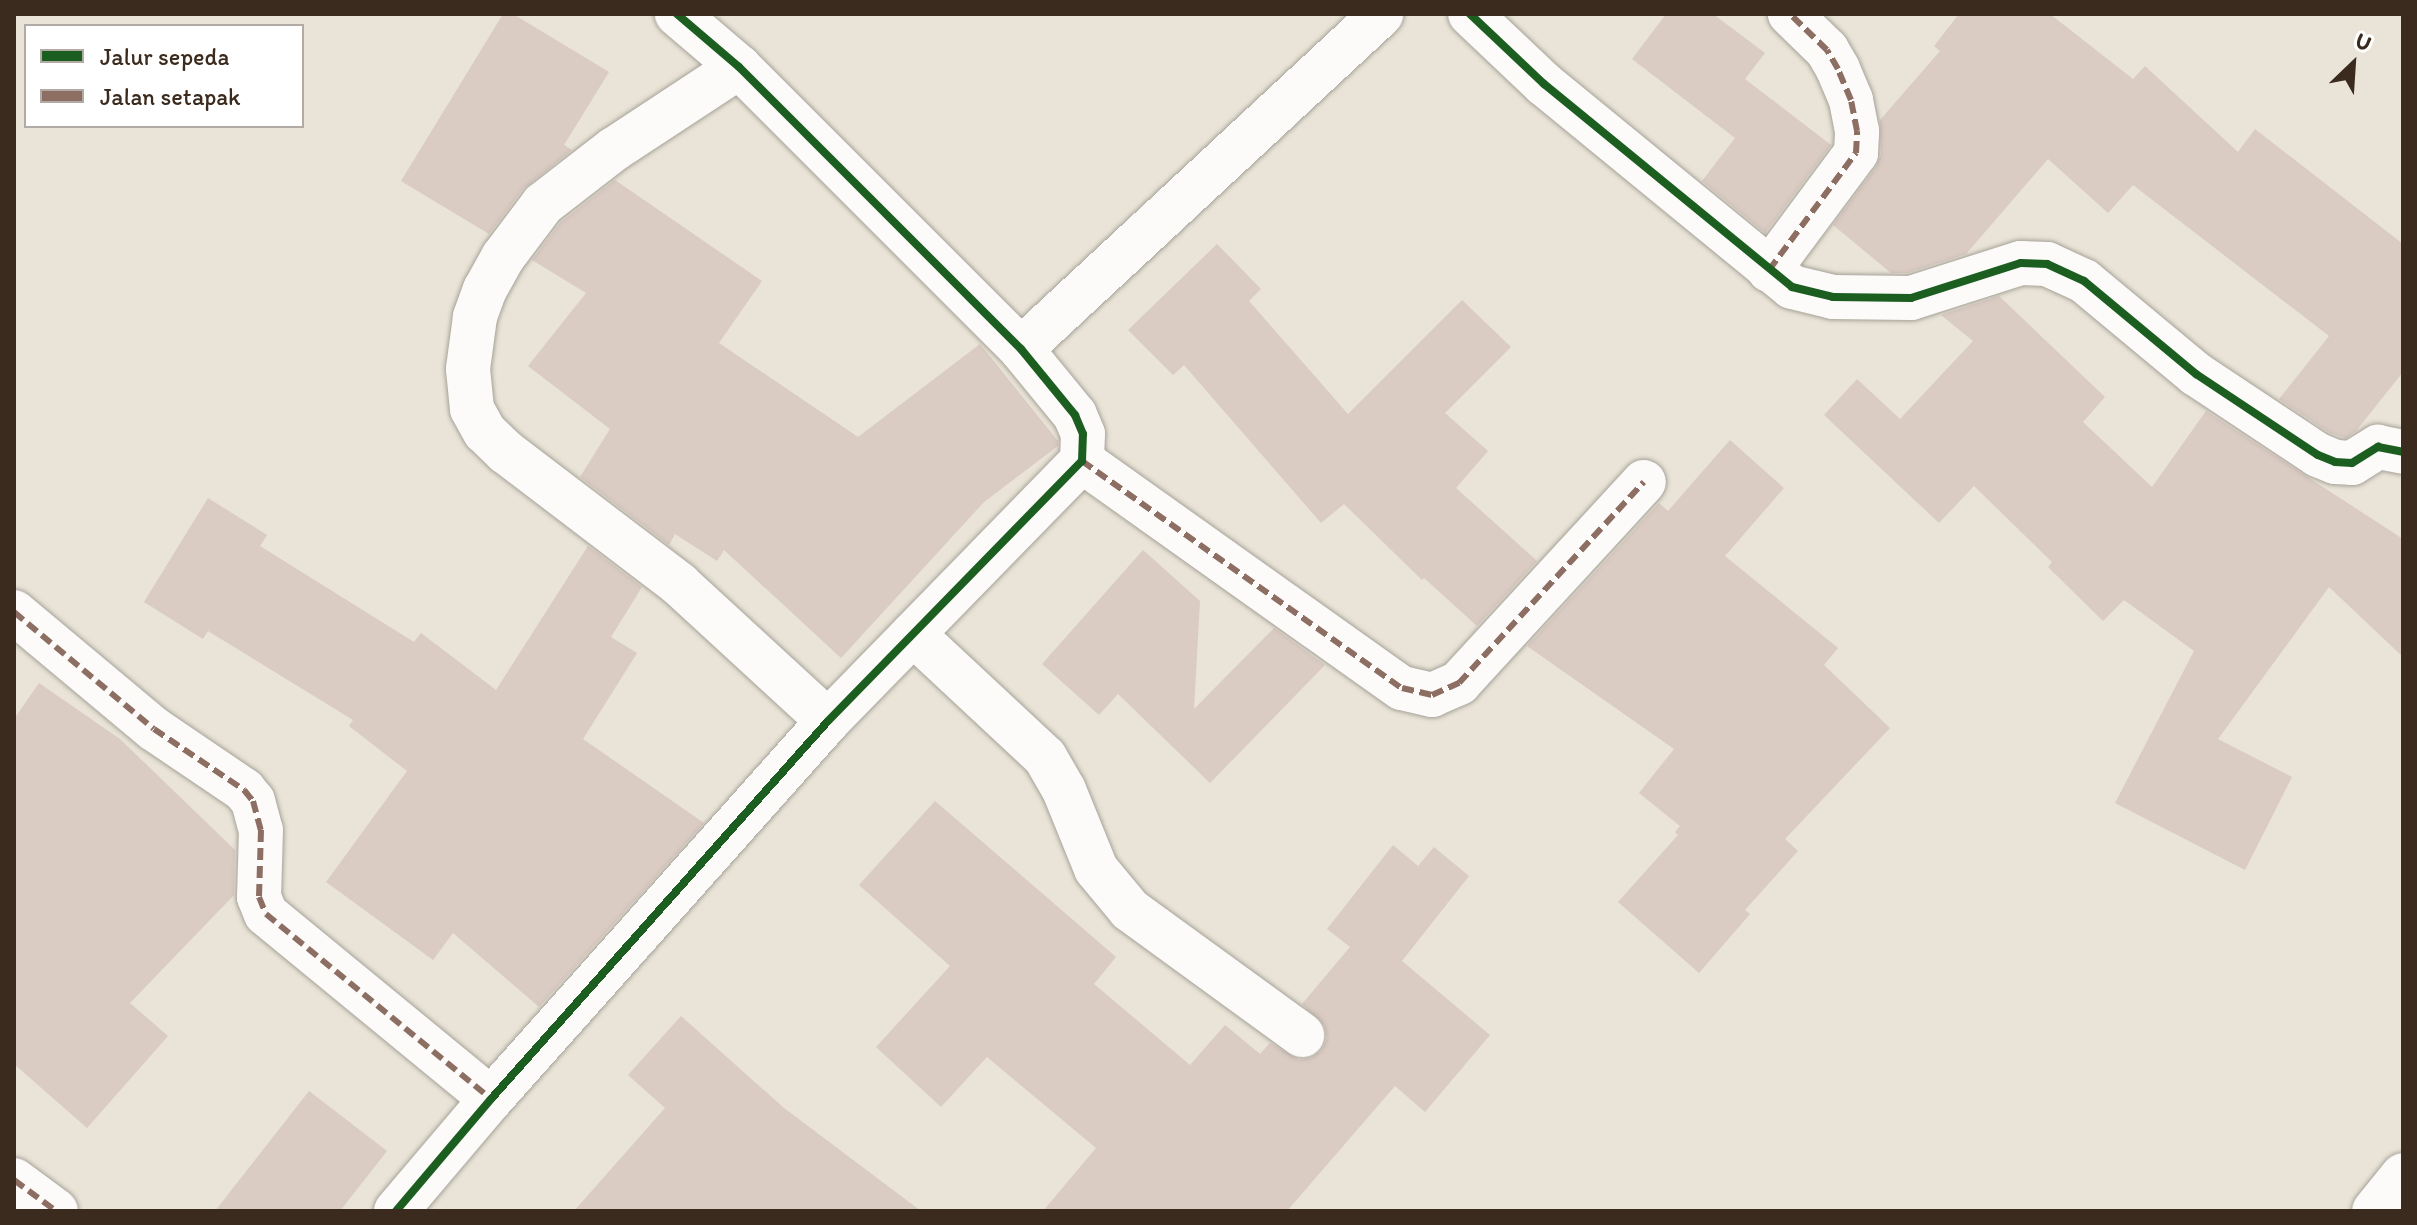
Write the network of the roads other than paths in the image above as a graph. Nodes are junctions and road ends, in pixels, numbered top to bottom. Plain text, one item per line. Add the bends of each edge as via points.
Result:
1 (677, 14) edge
2 (1382, 14) edge
3 (1470, 14) edge
4 (1790, 14) edge
5 (739, 67) junction
6 (1769, 270) junction
7 (1021, 349) junction
8 (2403, 452) edge
9 (1082, 461) junction
10 (1644, 482) dead end
11 (14, 612) edge
12 (913, 634) junction
13 (828, 721) junction
14 (1302, 1035) dead end
15 (491, 1099) junction
16 (2403, 1175) edge
17 (14, 1180) edge
18 (56, 1211) edge
19 (396, 1211) edge
20 (2374, 1211) edge

1 - 5 street
2 - 7 street
3 - 6 street via 1544,84
4 - 6 street via 1827,50 1838,69 1851,100 1856,153
5 - 7 street
5 - 13 street via 614,149 543,204 503,257 475,317 468,369 472,409 485,432 506,452 679,584
6 - 8 street via 1792,287 1833,297 1911,298 2021,263 2047,264 2084,281 2196,374 2318,455 2352,463 2378,447
7 - 9 street via 1075,415 1083,434
9 - 10 street via 1402,688 1432,695 1459,683
9 - 12 street
11 - 15 street via 154,729 244,790 261,830 259,897 266,914
12 - 13 street
12 - 14 street via 1045,757 1096,869 1130,910
13 - 15 street
15 - 19 street
16 - 20 street
17 - 18 street

